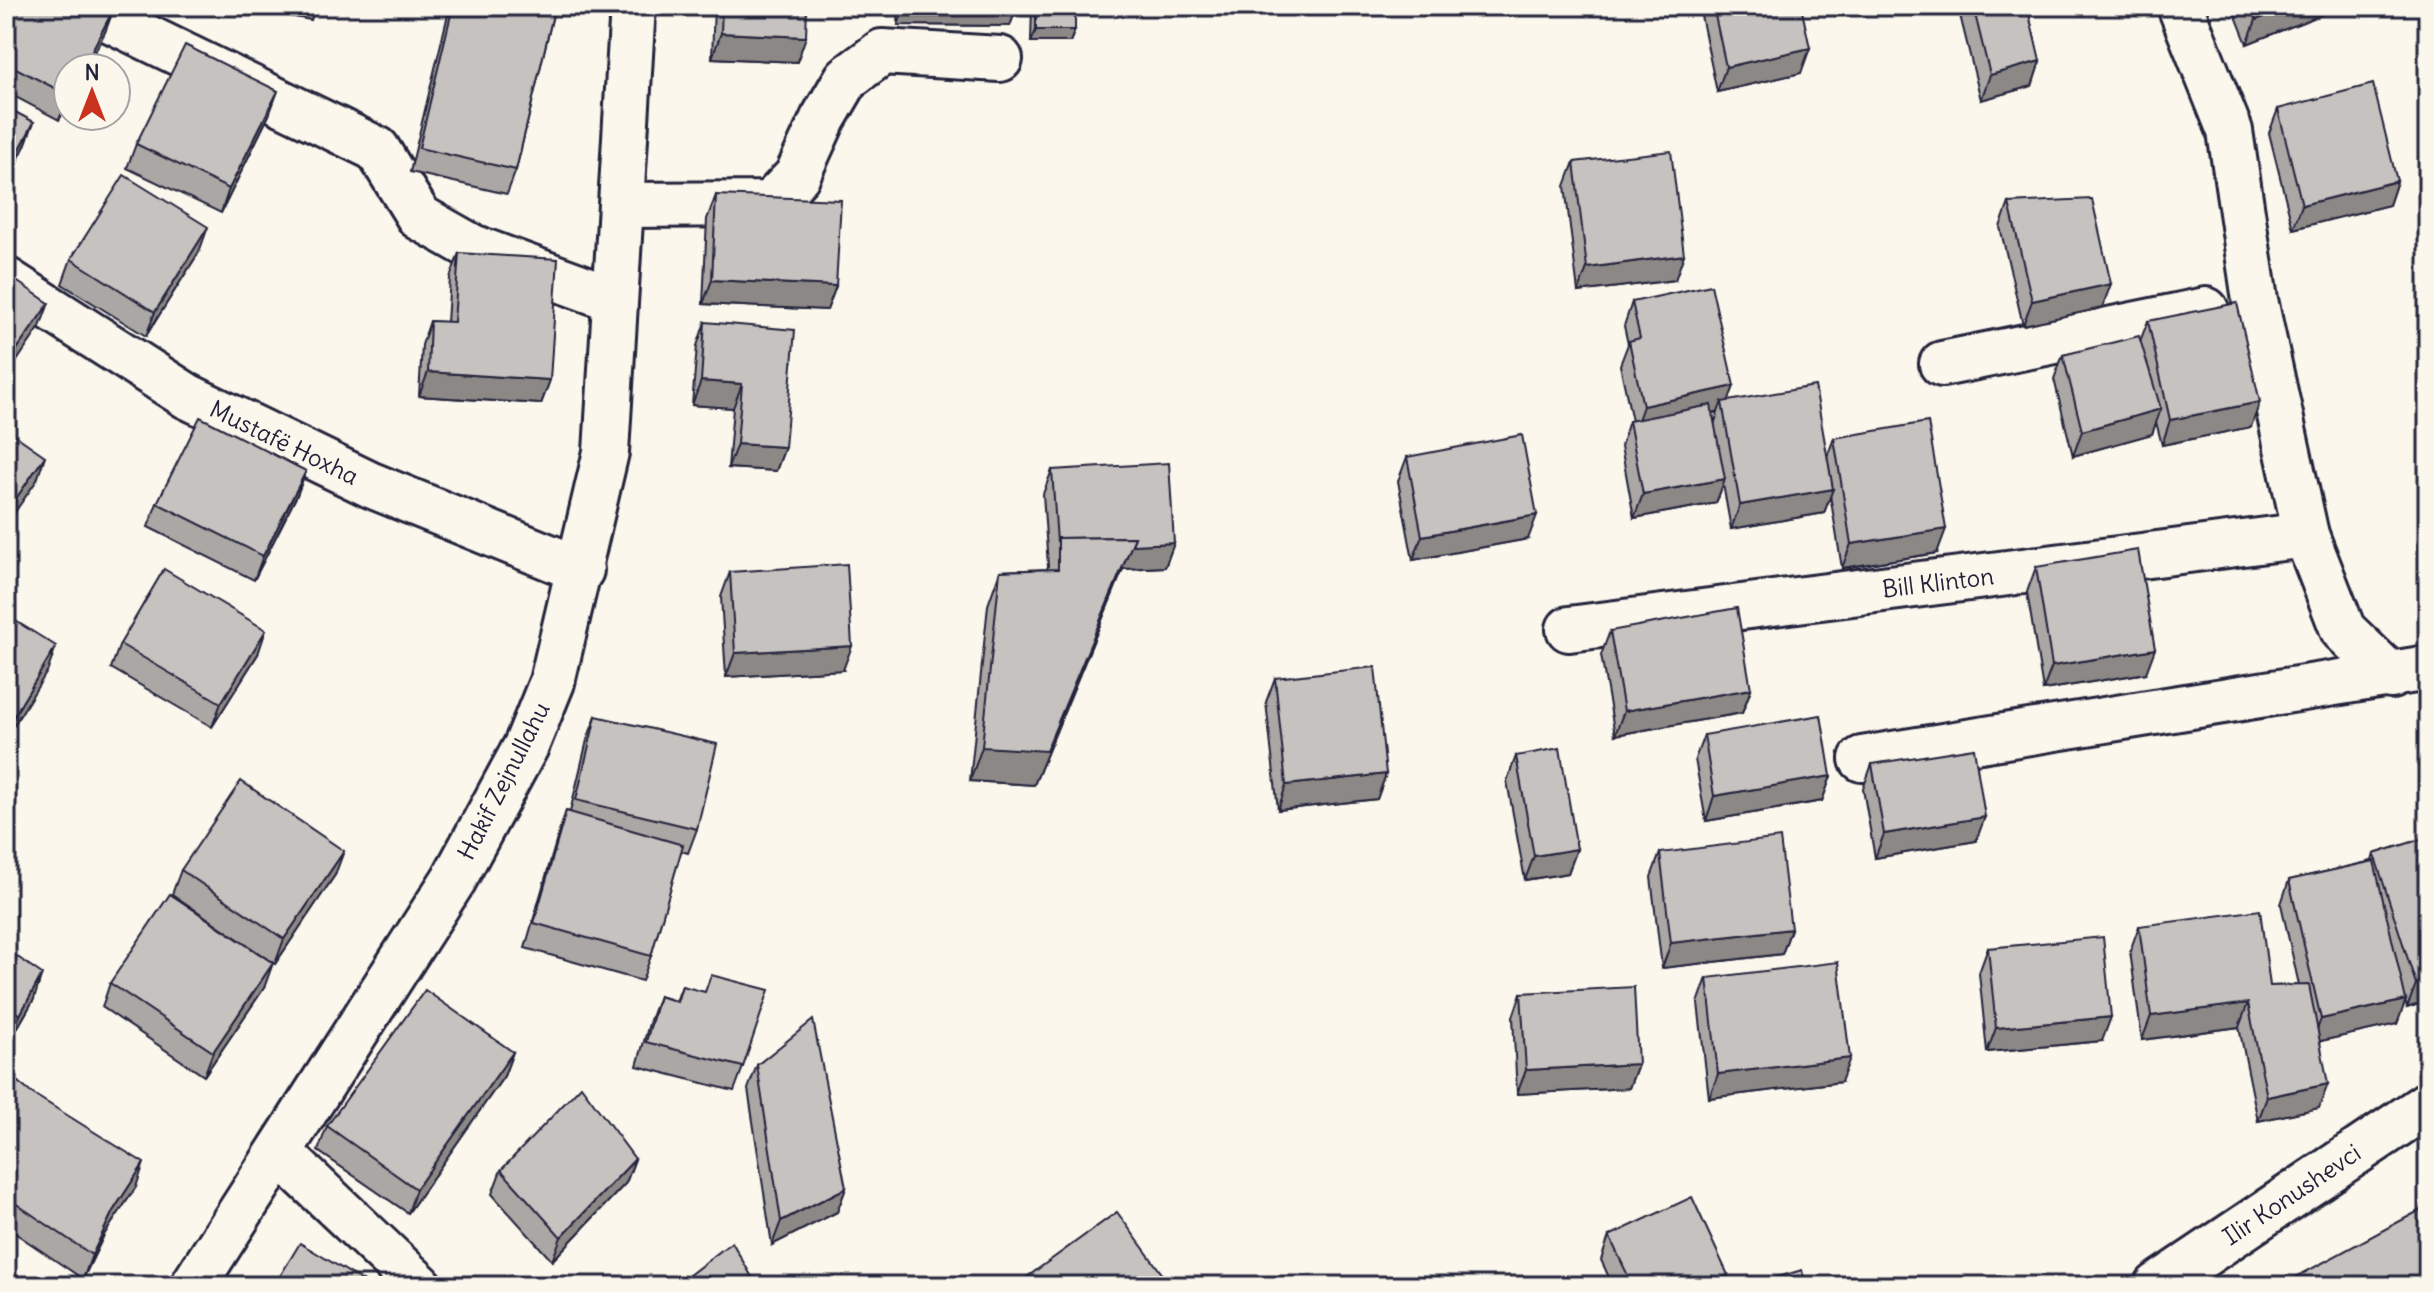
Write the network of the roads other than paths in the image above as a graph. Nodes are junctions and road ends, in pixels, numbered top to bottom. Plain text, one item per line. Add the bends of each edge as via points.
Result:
1 (82, 6) edge
2 (633, 6) edge
3 (2180, 6) edge
4 (1000, 59) dead end
5 (622, 205) junction
6 (6, 280) edge
7 (614, 299) junction
8 (2255, 300) junction
9 (1942, 364) dead end
10 (2306, 535) junction
11 (581, 570) junction
12 (1569, 629) dead end
13 (2410, 672) edge
14 (1862, 759) dead end
15 (2428, 1104) edge
16 (280, 1153) junction
17 (193, 1286) edge
18 (420, 1286) edge
19 (2157, 1286) edge

1 - 7 street via 377,149 419,217 472,247
2 - 5 street, Hakif Zejnullahu
3 - 8 street via 2230,131
4 - 5 street via 882,52 847,78 797,176 770,204
5 - 7 street, Hakif Zejnullahu
6 - 11 street, Mustafë Hoxha via 187,396 371,485
7 - 11 street, Hakif Zejnullahu via 606,452
8 - 9 street
8 - 10 street
10 - 12 street, Bill Klinton
10 - 13 street via 2343,630
11 - 16 street, Hakif Zejnullahu via 552,682 504,789 454,879
13 - 14 street
15 - 19 street, Ilir Konushevci
16 - 17 street, Hakif Zejnullahu
16 - 18 street

